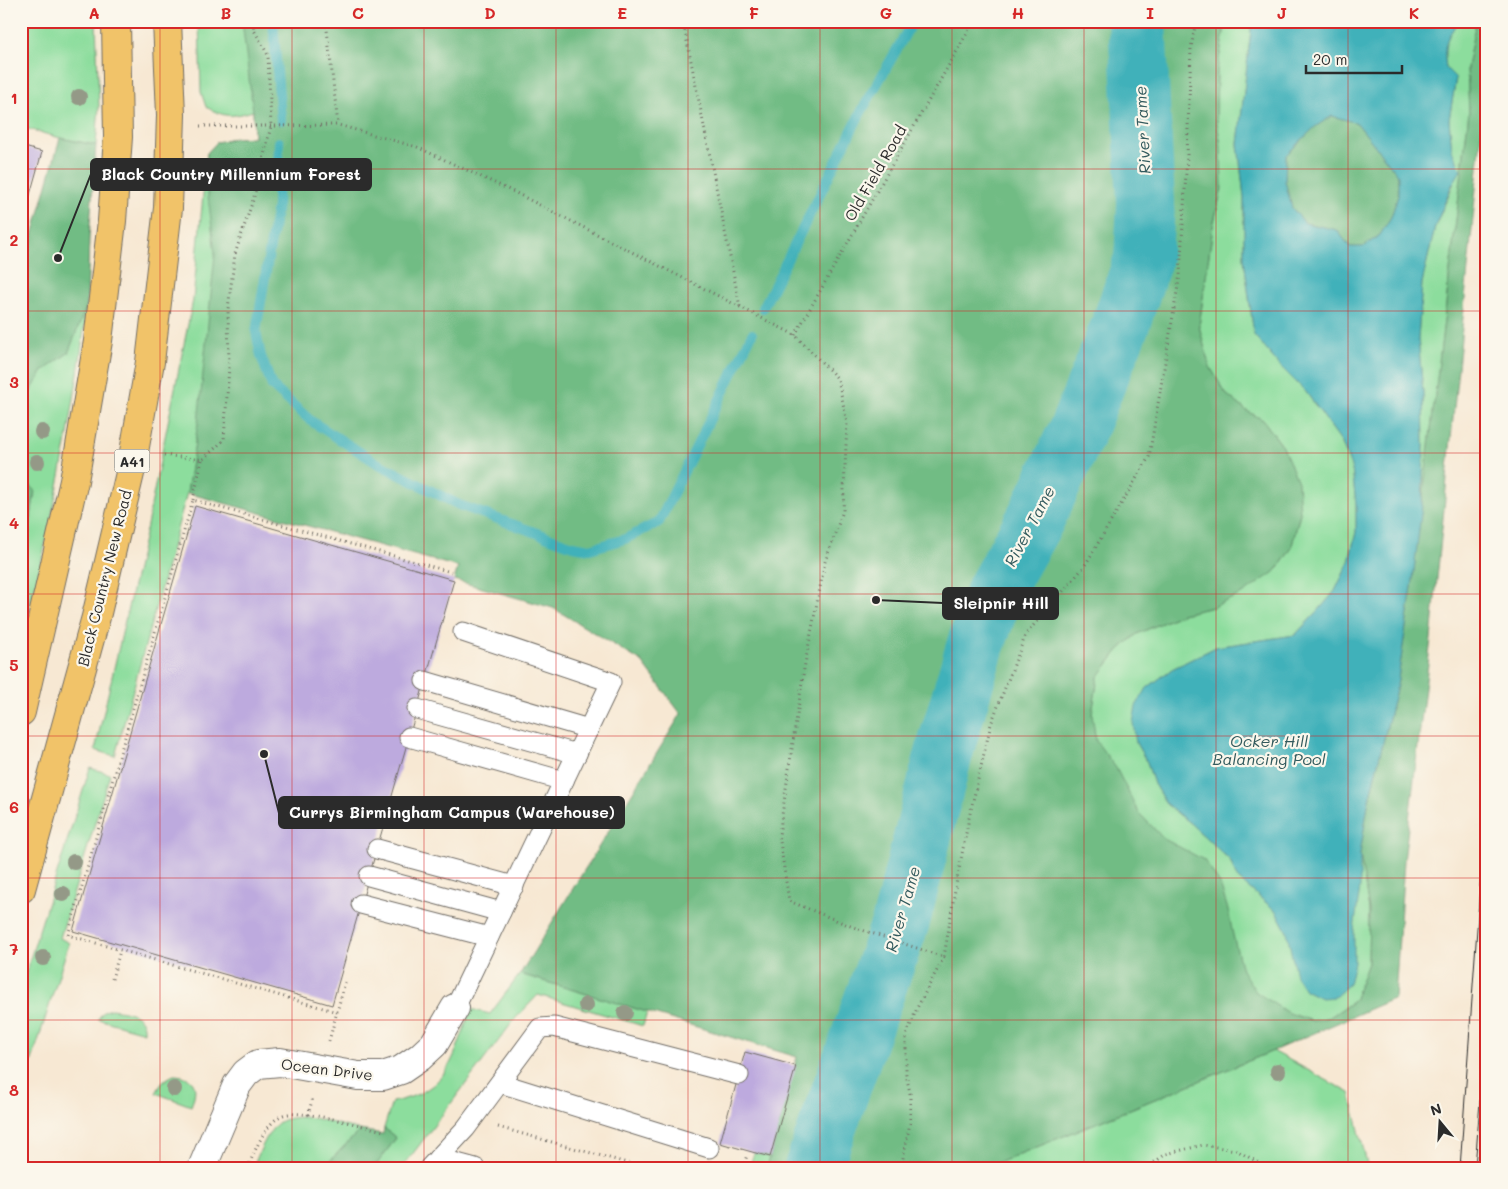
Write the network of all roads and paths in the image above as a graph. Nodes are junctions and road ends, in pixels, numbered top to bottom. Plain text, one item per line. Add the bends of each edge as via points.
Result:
1 (116, 21) edge
2 (167, 21) edge
3 (252, 21) edge
4 (326, 21) edge
5 (683, 21) edge
6 (974, 21) edge
7 (1196, 21) edge
8 (194, 125) dead end
9 (338, 125) junction
10 (271, 126) junction
11 (740, 308) junction
12 (795, 335) junction
13 (156, 454) dead end
14 (202, 460) junction
15 (193, 500) junction
16 (451, 572) dead end
17 (463, 632) dead end
18 (425, 681) dead end
19 (417, 709) dead end
20 (21, 712) edge
21 (589, 729) junction
22 (409, 737) dead end
23 (577, 754) junction
24 (564, 781) junction
25 (377, 849) dead end
26 (369, 876) dead end
27 (514, 886) junction
28 (21, 890) edge
29 (361, 904) dead end
30 (501, 912) junction
31 (489, 937) junction
32 (120, 951) junction
33 (944, 957) junction
34 (112, 979) dead end
35 (455, 1008) joint
36 (337, 1012) dead end
37 (739, 1075) dead end
38 (500, 1083) junction
39 (489, 1124) dead end
40 (384, 1131) dead end
41 (709, 1148) dead end
42 (747, 1155) dead end
43 (434, 1163) edge
44 (202, 1168) edge
45 (248, 1168) edge
46 (473, 1168) edge
47 (644, 1168) edge
48 (743, 1168) edge
49 (901, 1168) edge
50 (1146, 1168) edge
51 (1268, 1168) edge

1 - 20 highway via 118,137 98,341 74,481
2 - 28 highway, Black Country New Road / A41 via 171,115 168,208 150,362 131,468 96,617
3 - 10 path via 268,55
4 - 9 path
5 - 11 path
6 - 12 path, Old Field Road
7 - 33 path via 1191,48 1180,274 1148,457 1084,567 1026,634 991,724 968,818
8 - 10 path
9 - 10 path
9 - 11 path via 417,147 516,193
10 - 14 path via 254,197 235,254 228,309 229,367 224,440
11 - 12 path
12 - 33 path via 838,379 848,422 843,511 825,562 804,669 778,835 789,901 853,927
13 - 14 path
14 - 15 path
15 - 16 path
15 - 32 path via 68,935
17 - 21 lane via 611,682
18 - 21 lane
19 - 23 lane
21 - 23 lane
22 - 24 lane
23 - 24 lane
24 - 27 lane
25 - 27 lane
26 - 30 lane
27 - 30 lane
29 - 31 lane
30 - 31 lane
31 - 35 lane
32 - 34 path
32 - 36 path
33 - 49 path via 906,1036 910,1123
35 - 44 street, Ocean Drive via 434,1044 401,1070 383,1076 358,1076 280,1062 258,1064 237,1085
37 - 38 lane via 554,1027 540,1028
38 - 41 lane
38 - 43 lane
39 - 47 path
40 - 45 path via 291,1113 272,1123
42 - 48 path
43 - 46 lane
50 - 51 path via 1166,1154 1203,1145 1236,1150

